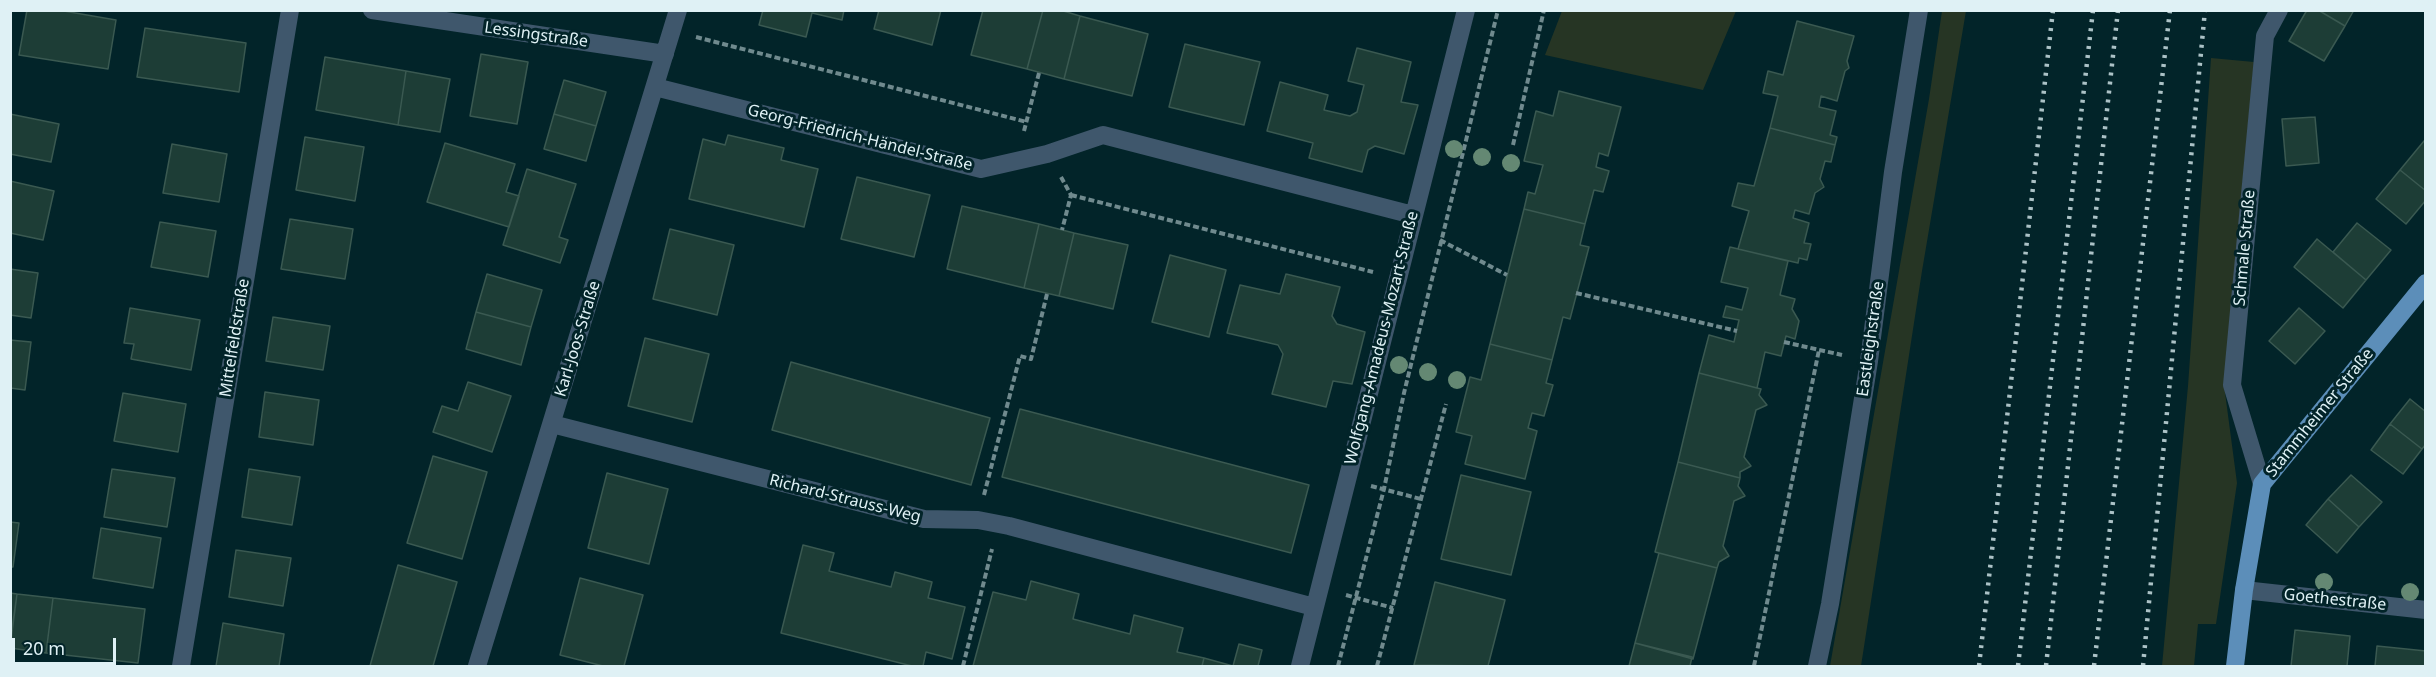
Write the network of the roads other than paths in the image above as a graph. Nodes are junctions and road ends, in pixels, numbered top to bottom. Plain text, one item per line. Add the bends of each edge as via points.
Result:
1 (290, 10) edge
2 (372, 10) edge
3 (678, 10) edge
4 (1466, 10) edge
5 (1919, 10) edge
6 (2279, 10) edge
7 (665, 54) junction
8 (655, 87) junction
9 (1413, 216) junction
10 (2426, 283) edge
11 (552, 424) junction
12 (2262, 484) junction
13 (2244, 590) junction
14 (1314, 607) junction
15 (2426, 610) edge
16 (181, 666) edge
17 (477, 666) edge
18 (1300, 666) edge
19 (1817, 666) edge
20 (2235, 666) edge

1 - 16 street, Mittelfeldstraße
2 - 7 street, Lessingstraße
3 - 7 street, Karl-Joos-Straße
4 - 9 street, Wolfgang-Amadeus-Mozart-Straße
5 - 19 street, Eastleighstraße via 1893,171 1869,361
6 - 12 street, Schmale Straße via 2265,36 2232,385
7 - 8 street, Karl-Joos-Straße
8 - 9 street, Georg-Friedrich-Händel-Straße via 981,169 1047,154 1103,135
8 - 11 street, Karl-Joos-Straße
9 - 14 street, Wolfgang-Amadeus-Mozart-Straße
10 - 12 main road, Stammheimer Straße
11 - 14 street, Richard-Strauss-Weg via 924,519 978,520 1009,526
11 - 17 street, Karl-Joos-Straße
12 - 13 main road, Stammheimer Straße
13 - 15 street, Goethestraße
13 - 20 main road, Stammheimer Straße
14 - 18 street, Wolfgang-Amadeus-Mozart-Straße

